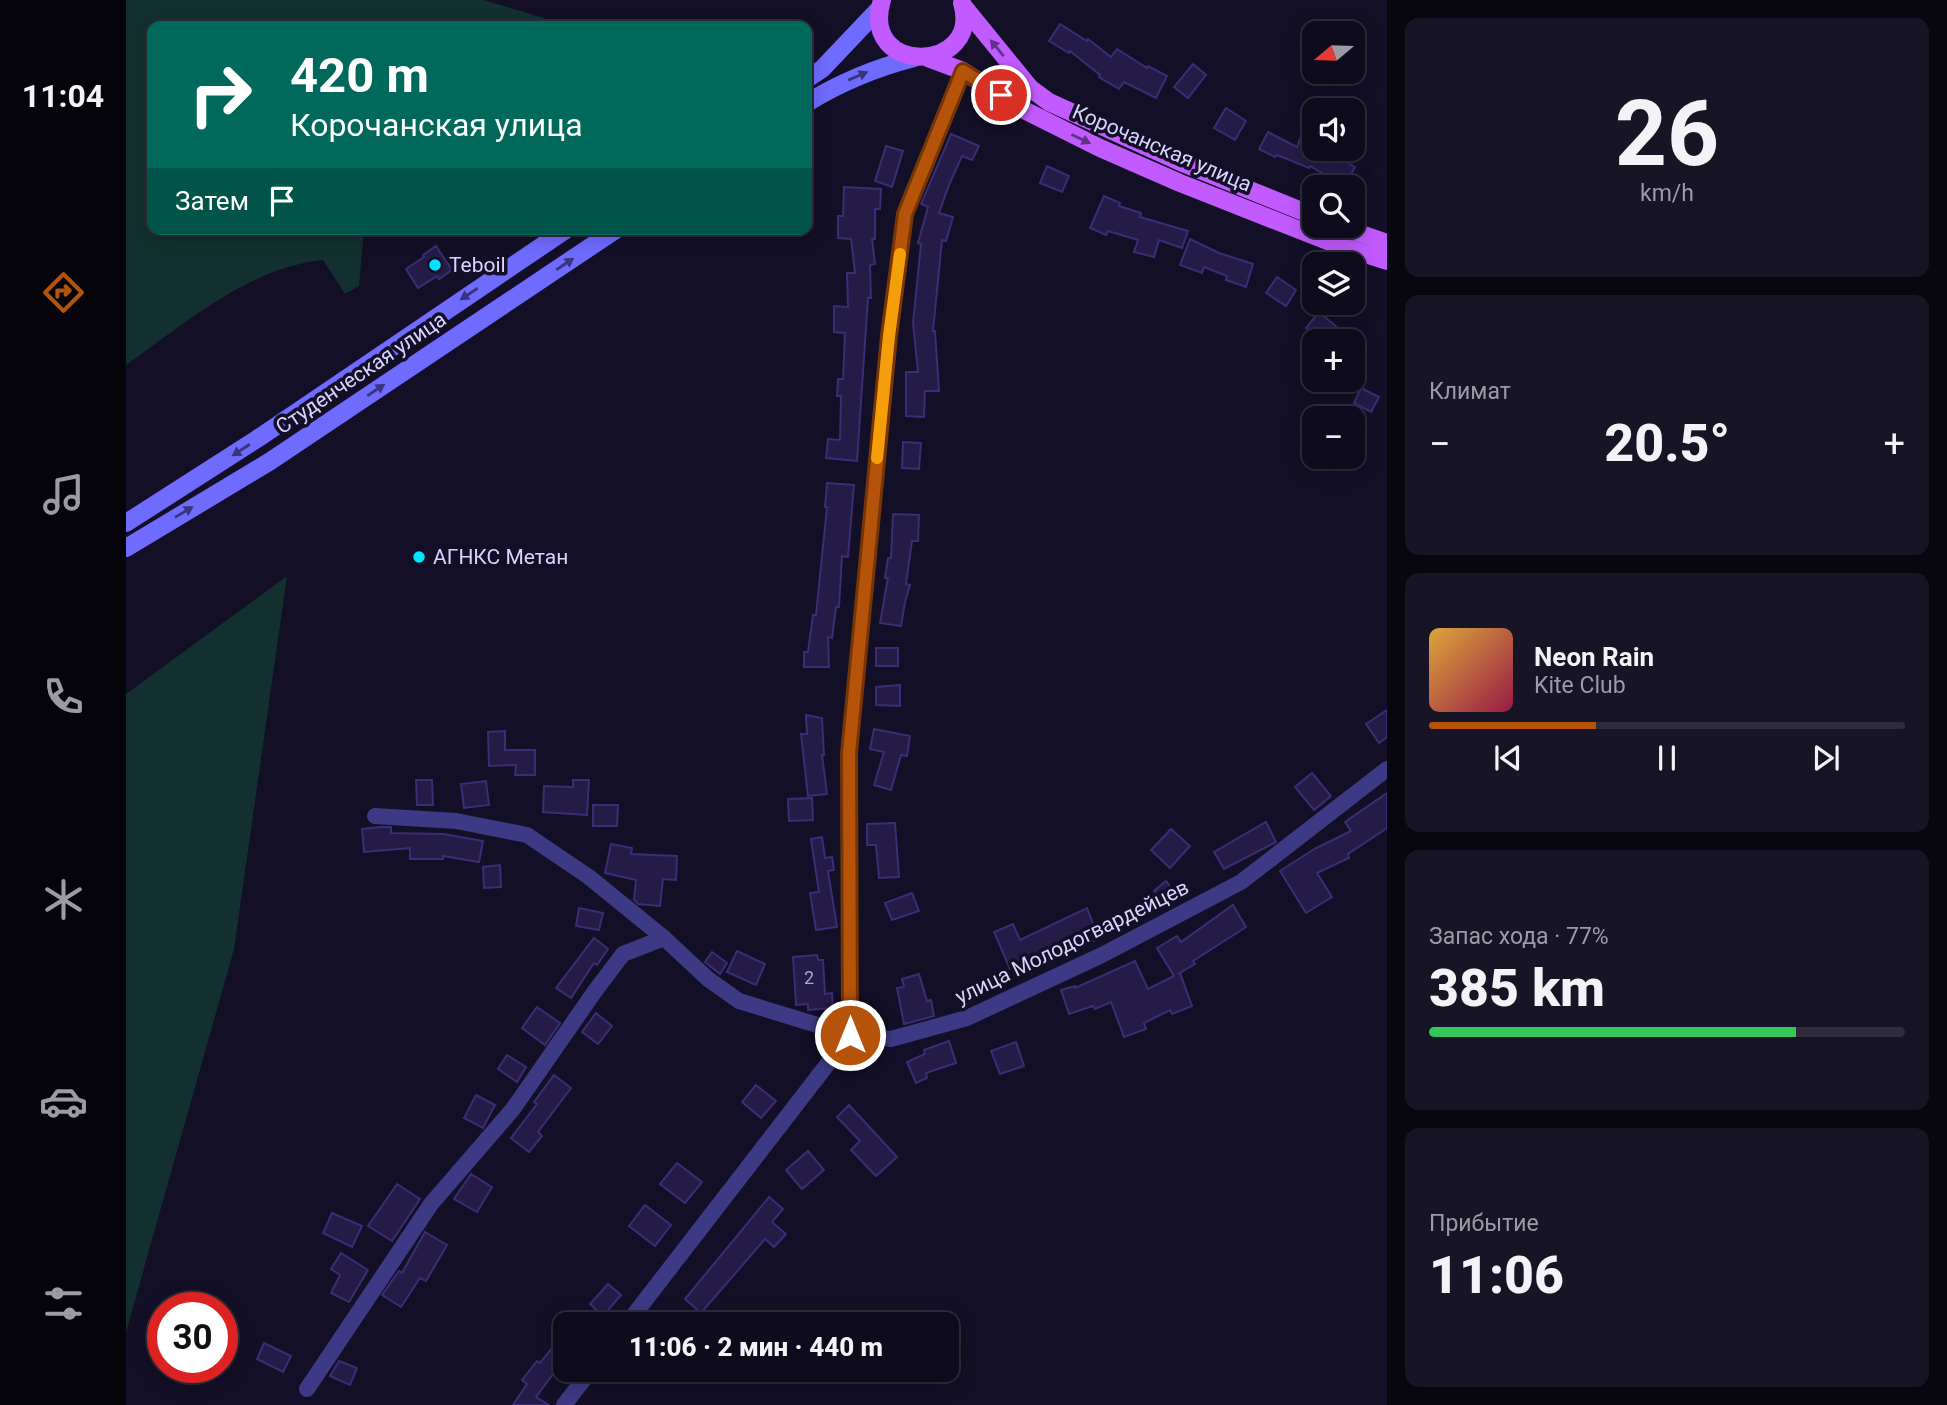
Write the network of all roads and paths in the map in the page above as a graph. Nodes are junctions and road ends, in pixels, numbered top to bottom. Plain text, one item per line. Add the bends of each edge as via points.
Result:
1 (962, 4) edge
2 (881, 5) edge
3 (921, 58) junction
4 (963, 71) junction
5 (812, 76) edge
6 (812, 100) edge
7 (1302, 211) edge
8 (558, 235) edge
9 (608, 235) edge
10 (1365, 235) edge
11 (1387, 243) edge
12 (1387, 261) edge
13 (126, 523) edge
14 (126, 548) edge
15 (1387, 769) edge
16 (375, 816) dead end
17 (664, 938) junction
18 (850, 1035) junction
19 (636, 1312) edge
20 (582, 1382) edge
21 (307, 1388) dead end
22 (564, 1405) edge

1 - 3 main road via 964,21 952,46
7 -> 1 main road, Корочанская улица via 1049,102 1030,88
2 - 3 main road, Корочанская улица via 879,23 891,46
2 - 5 main road
3 - 4 main road, Корочанская улица
6 -> 3 main road via 866,72
4 -> 12 main road, Корочанская улица via 1020,108 1090,143 1180,183
4 - 18 street via 905,214 889,336 849,753
8 -> 13 main road, Студенческая улица
14 -> 9 main road, Студенческая улица via 269,461
10 - 11 main road
15 - 18 street, улица Молодогвардейцев via 1241,882 1102,955 967,1018 891,1038
16 - 17 street, улица Молодогвардейцев via 456,821 527,835 589,877
17 - 18 street, улица Молодогвардейцев via 739,1001
17 - 21 street via 623,954 513,1109 431,1204
18 - 19 street
20 - 22 street

